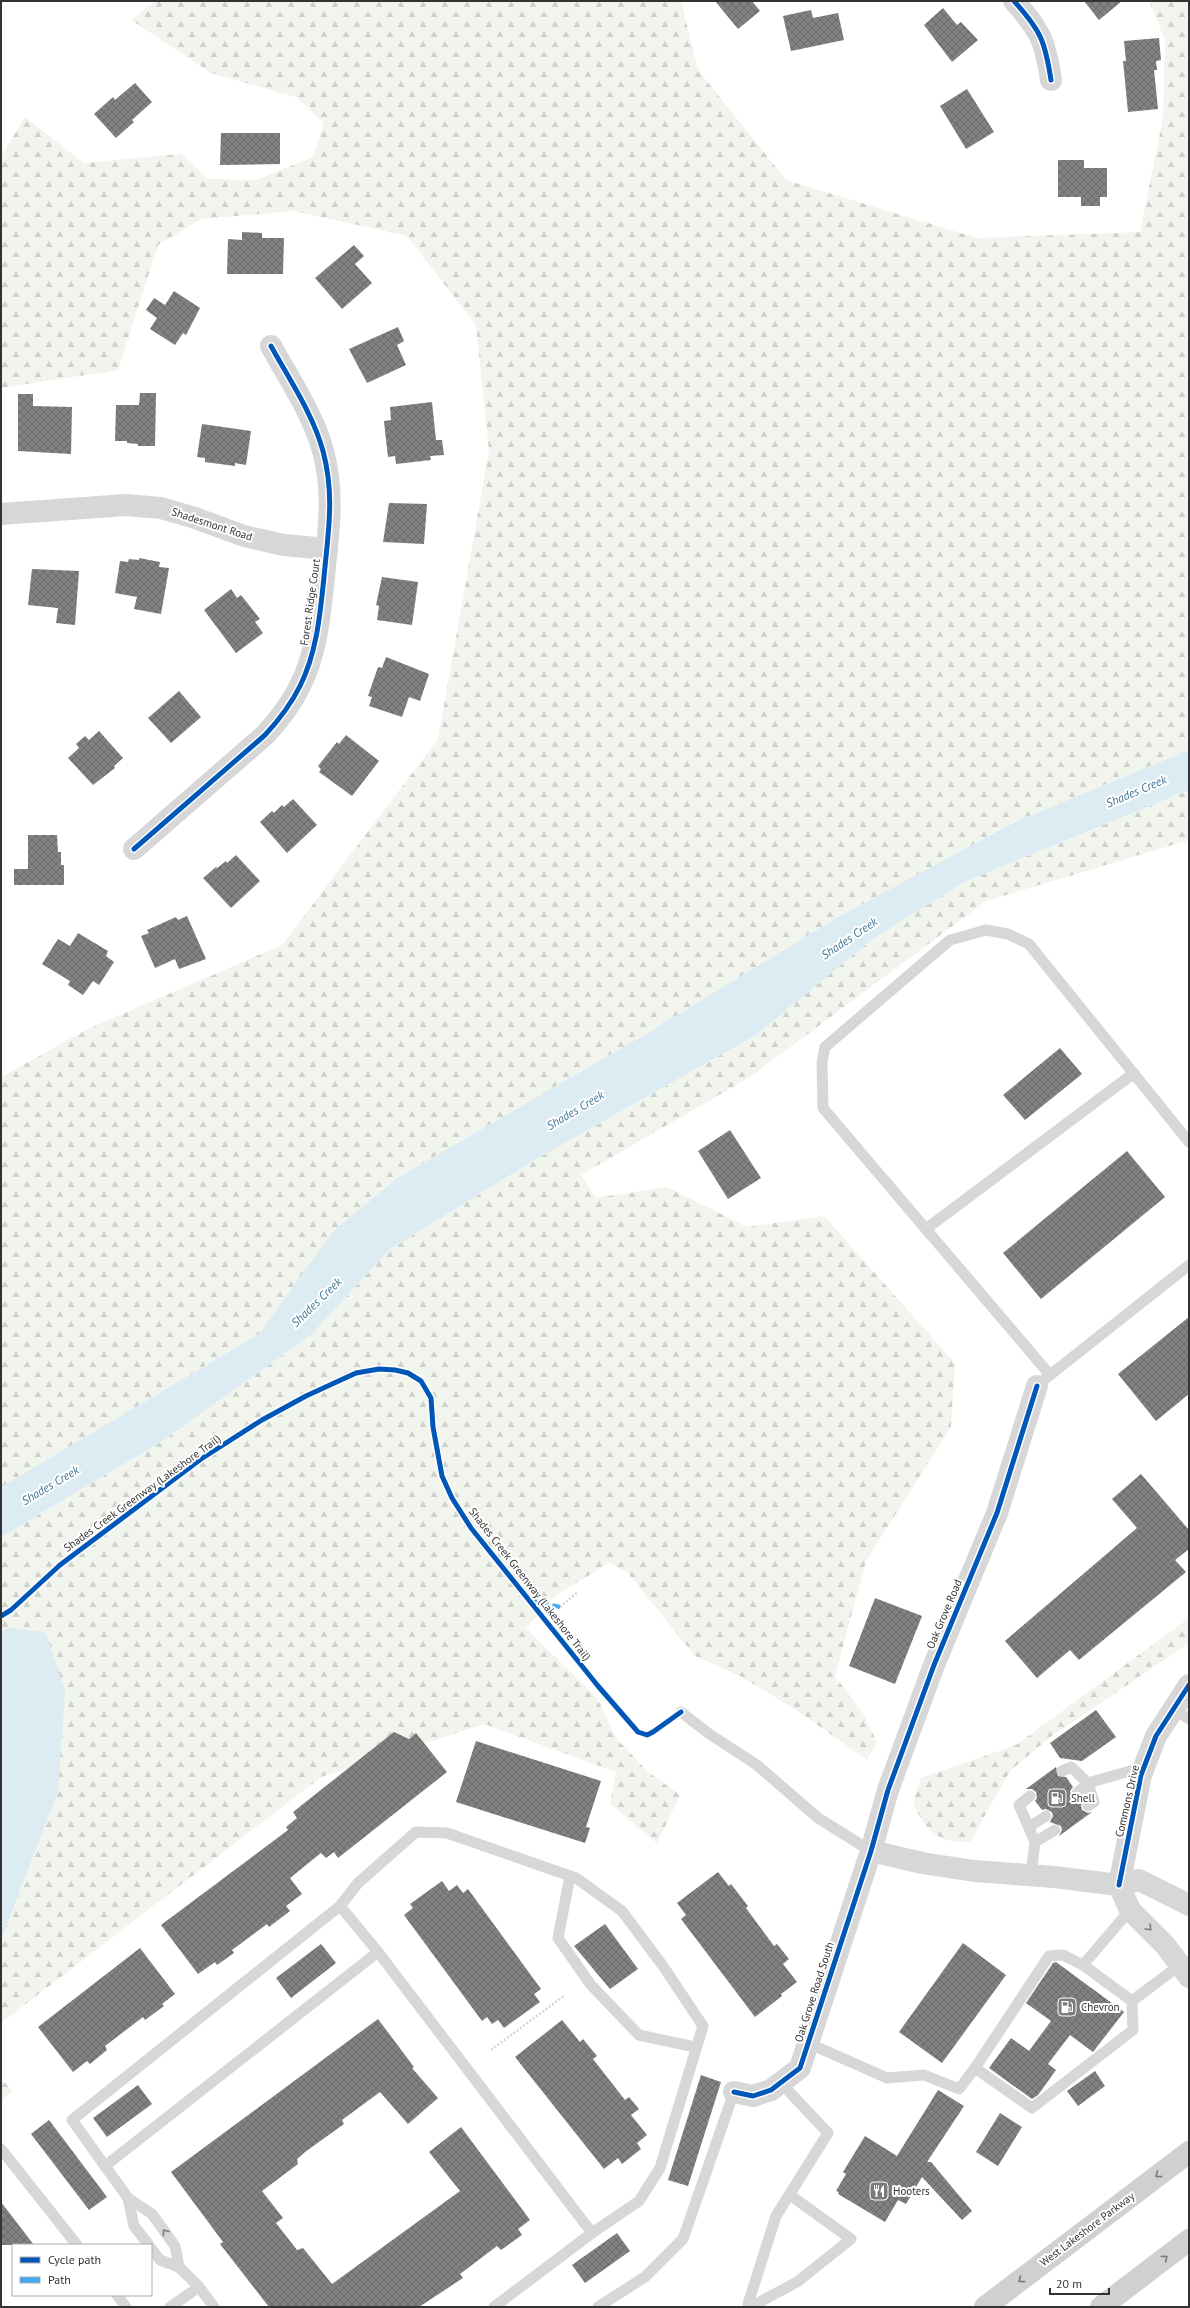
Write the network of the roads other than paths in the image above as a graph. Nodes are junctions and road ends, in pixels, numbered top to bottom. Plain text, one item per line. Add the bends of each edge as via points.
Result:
1 (1014, 1) edge
2 (1051, 80) dead end
3 (271, 346) dead end
4 (1, 514) edge
5 (326, 549) junction
6 (134, 850) dead end
7 (1134, 1073) junction
8 (1189, 1142) edge
9 (926, 1229) junction
10 (1189, 1265) edge
11 (1044, 1380) junction
12 (1189, 1685) edge
13 (681, 1712) dead end
14 (1181, 1713) edge
15 (1144, 1767) junction
16 (1062, 1772) dead end
17 (1088, 1783) junction
18 (1077, 1793) dead end
19 (1030, 1796) dead end
20 (1088, 1806) dead end
21 (1046, 1816) dead end
22 (1029, 1827) junction
23 (1055, 1830) dead end
24 (1035, 1842) junction
25 (871, 1851) junction
26 (570, 1876) junction
27 (1031, 1876) junction
28 (1119, 1885) junction
29 (1189, 1905) edge
30 (340, 1906) junction
31 (1130, 1910) junction
32 (378, 1952) junction
33 (1083, 1966) junction
34 (1184, 1971) edge
35 (1132, 2001) junction
36 (808, 2042) junction
37 (695, 2047) junction
38 (975, 2068) junction
39 (781, 2082) junction
40 (734, 2092) joint
41 (1, 2149) edge
42 (1189, 2152) edge
43 (105, 2166) junction
44 (790, 2195) junction
45 (128, 2198) junction
46 (592, 2233) junction
47 (1189, 2240) edge
48 (76, 2244) edge
49 (148, 2244) edge
50 (152, 2249) edge
51 (179, 2267) junction
52 (199, 2287) junction
53 (117, 2296) edge
54 (126, 2307) edge
55 (170, 2307) edge
56 (214, 2307) edge
57 (494, 2307) edge
58 (598, 2307) edge
59 (985, 2307) edge
60 (1101, 2307) edge

1 - 2 street via 1035,25 1046,48
3 - 5 street, Forest Ridge Court via 311,421 322,450 331,518
4 - 5 street, Shadesmont Road via 126,505 161,508 244,536 284,545
5 - 6 street, Forest Ridge Court via 315,646 301,686 291,702 265,735
7 - 8 lane
7 - 9 lane
7 - 9 lane via 1029,944 1008,934 986,930 950,940 825,1047 822,1062 823,1108
9 - 11 lane
10 - 11 lane
11 - 25 street, Oak Grove Road via 997,1513 931,1672 888,1790
12 - 14 street, Commons Drive
13 - 25 lane via 757,1765 818,1818
14 - 15 street, Commons Drive via 1156,1736
15 - 17 lane
15 - 28 street, Commons Drive
16 - 17 lane via 1071,1767
17 - 18 lane
17 - 20 lane via 1094,1802
19 - 22 lane via 1019,1805
21 - 22 lane
22 - 24 lane
23 - 24 lane
24 - 27 lane
25 - 27 street via 922,1863
25 - 36 street, Oak Grove Road South
26 - 30 lane via 447,1833 416,1832 358,1883
26 - 37 lane via 622,1911 663,1966 703,2026
26 - 37 lane via 558,1938 591,1985 639,2035
27 - 28 street
28 - 29 street via 1139,1880
28 - 31 street
30 - 32 lane
30 - 43 lane via 72,2120
31 - 33 lane
31 -> 34 street via 1166,1945
32 - 43 lane
32 - 46 lane
33 - 35 lane
33 - 38 lane via 1063,1955 1050,1956
34 - 35 lane
35 - 38 lane via 1133,2030 1032,2108
36 - 38 lane via 888,2078 924,2076 959,2089
36 - 39 street, Oak Grove Road South via 800,2068
37 - 46 lane via 660,2168 640,2201
39 - 40 street, Oak Grove Road South via 771,2090 754,2096
39 - 44 lane via 828,2133
40 - 58 lane via 684,2239 645,2277
41 - 48 lane
42 -> 59 main road, West Lakeshore Parkway
43 - 45 lane
44 - 44 lane via 776,2216 748,2304 756,2304 797,2282 850,2239
45 - 49 lane via 134,2226
51 -> 45 lane via 175,2246 152,2214
46 - 57 lane
60 -> 47 main road
50 - 51 lane via 160,2260
51 - 52 lane
52 - 55 lane
52 - 56 lane
53 - 54 lane

